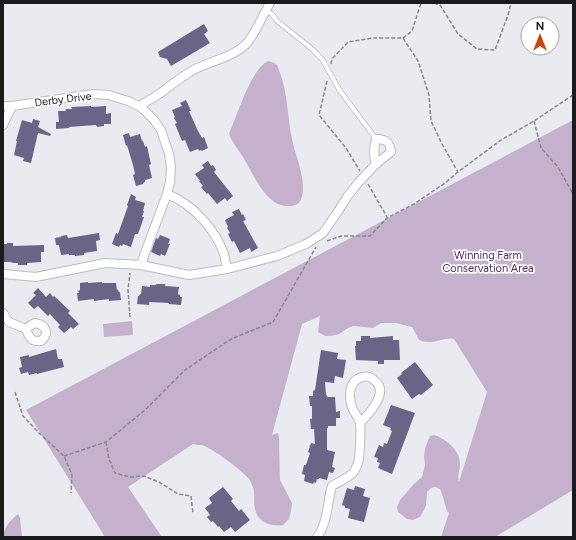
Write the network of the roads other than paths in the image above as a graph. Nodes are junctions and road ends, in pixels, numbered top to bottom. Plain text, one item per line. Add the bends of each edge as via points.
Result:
1 (270, 3) edge
2 (266, 11) junction
3 (3, 106) edge
4 (12, 106) junction
5 (139, 106) junction
6 (3, 125) edge
7 (376, 139) junction
8 (376, 164) junction
9 (167, 194) junction
10 (141, 265) junction
11 (227, 269) junction
12 (3, 274) edge
13 (3, 313) edge
14 (26, 328) dead end
15 (360, 422) junction
16 (317, 537) edge

1 - 2 street
2 - 5 street via 246,43 235,52 189,72
2 - 7 lane via 322,59 340,91
3 - 4 street, Derby Drive
4 - 5 street, Derby Drive via 93,94 109,95
4 - 6 street
5 - 9 street, Derby Drive via 161,130 166,141 171,167
7 - 8 street
7 - 8 street via 387,142 391,152
8 - 11 street via 346,197 323,233 306,244 277,256
9 - 10 street, Derby Drive
9 - 11 street via 184,203 212,230 224,255
10 - 11 street via 189,275
10 - 12 street via 105,263 36,277
13 - 14 street via 9,322
15 - 15 street via 378,400 378,383 372,378 358,378 352,383 350,390 352,408
15 - 16 street via 358,463 353,473 332,486 327,512

